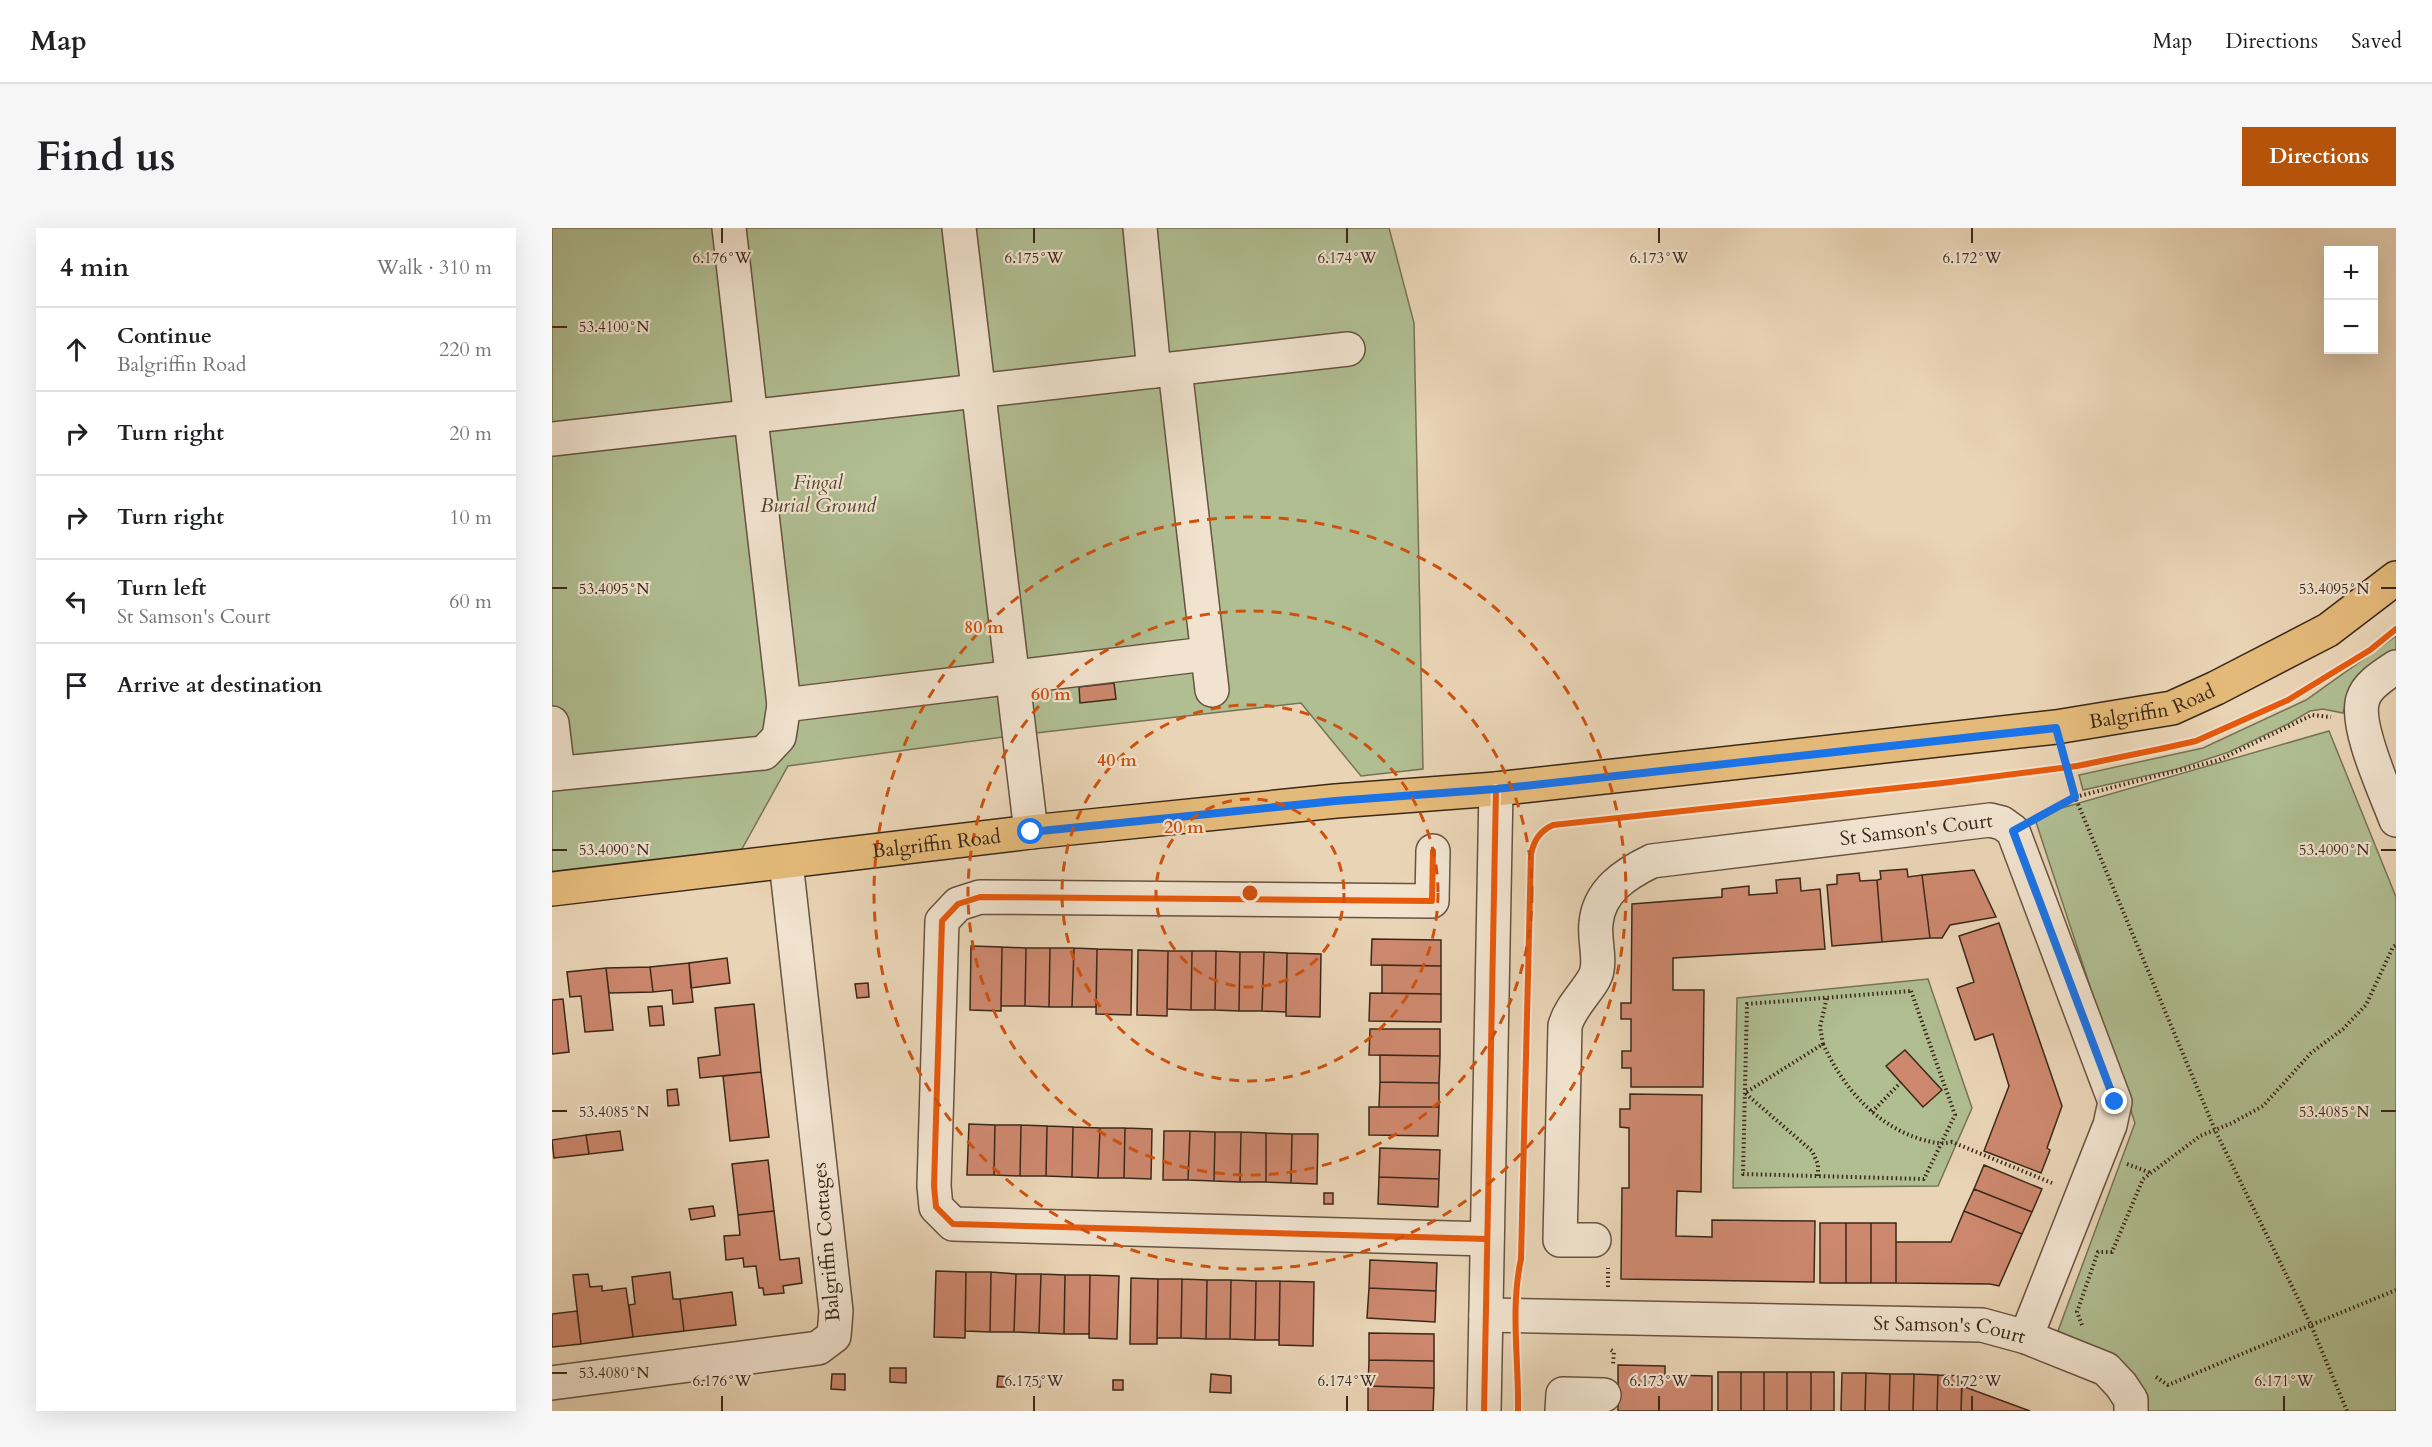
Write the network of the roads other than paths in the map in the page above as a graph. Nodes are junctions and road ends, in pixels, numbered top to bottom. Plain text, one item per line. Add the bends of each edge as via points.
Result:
1 (729, 228) edge
2 (959, 228) edge
3 (1140, 228) edge
4 (1348, 349) dead end
5 (1165, 370) junction
6 (978, 391) junction
7 (751, 416) junction
8 (552, 439) edge
9 (2396, 578) edge
10 (1206, 654) junction
11 (2396, 667) edge
12 (1012, 678) junction
13 (1212, 690) dead end
14 (784, 705) junction
15 (552, 723) edge
16 (555, 773) edge
17 (1496, 789) junction
18 (2396, 820) edge
19 (1031, 832) junction
20 (1433, 851) dead end
21 (786, 862) junction
22 (552, 889) edge
23 (1487, 1239) junction
24 (1594, 1239) dead end
25 (1486, 1315) junction
26 (2026, 1337) junction
27 (552, 1383) edge
28 (1604, 1395) dead end
29 (1484, 1411) edge
30 (1563, 1411) edge
31 (2131, 1411) edge

1 - 7 street
2 - 6 street
3 - 5 street
4 - 5 street
5 - 6 street
5 - 10 street
6 - 7 street
6 - 12 street
7 - 8 street
7 - 14 street
9 - 17 main road, Balgriffin Road via 2328,630 2172,708 2056,728
10 - 12 street
10 - 13 street
11 - 18 street via 2377,680 2363,697 2360,712
12 - 14 street
12 - 19 street
14 - 16 street via 779,737 764,753
15 - 16 street
17 - 19 main road, Balgriffin Road
17 - 23 street
19 - 21 main road, Balgriffin Road
20 - 23 street via 1432,901 980,897 958,904 942,921 936,1207 953,1224
21 - 22 main road, Balgriffin Road
21 - 27 street, Balgriffin Cottages via 836,1311 834,1336 818,1348
23 - 25 street
24 - 26 street, St Samson's Court via 1560,1239 1565,1026 1567,1015 1597,972 1596,923 1600,906 1614,883 1652,861 1990,819 2013,831 2115,1102 2114,1114
25 - 26 street, St Samson's Court via 1982,1325
25 - 29 street
26 - 31 street via 2106,1369 2131,1400
28 - 30 street via 1563,1394

